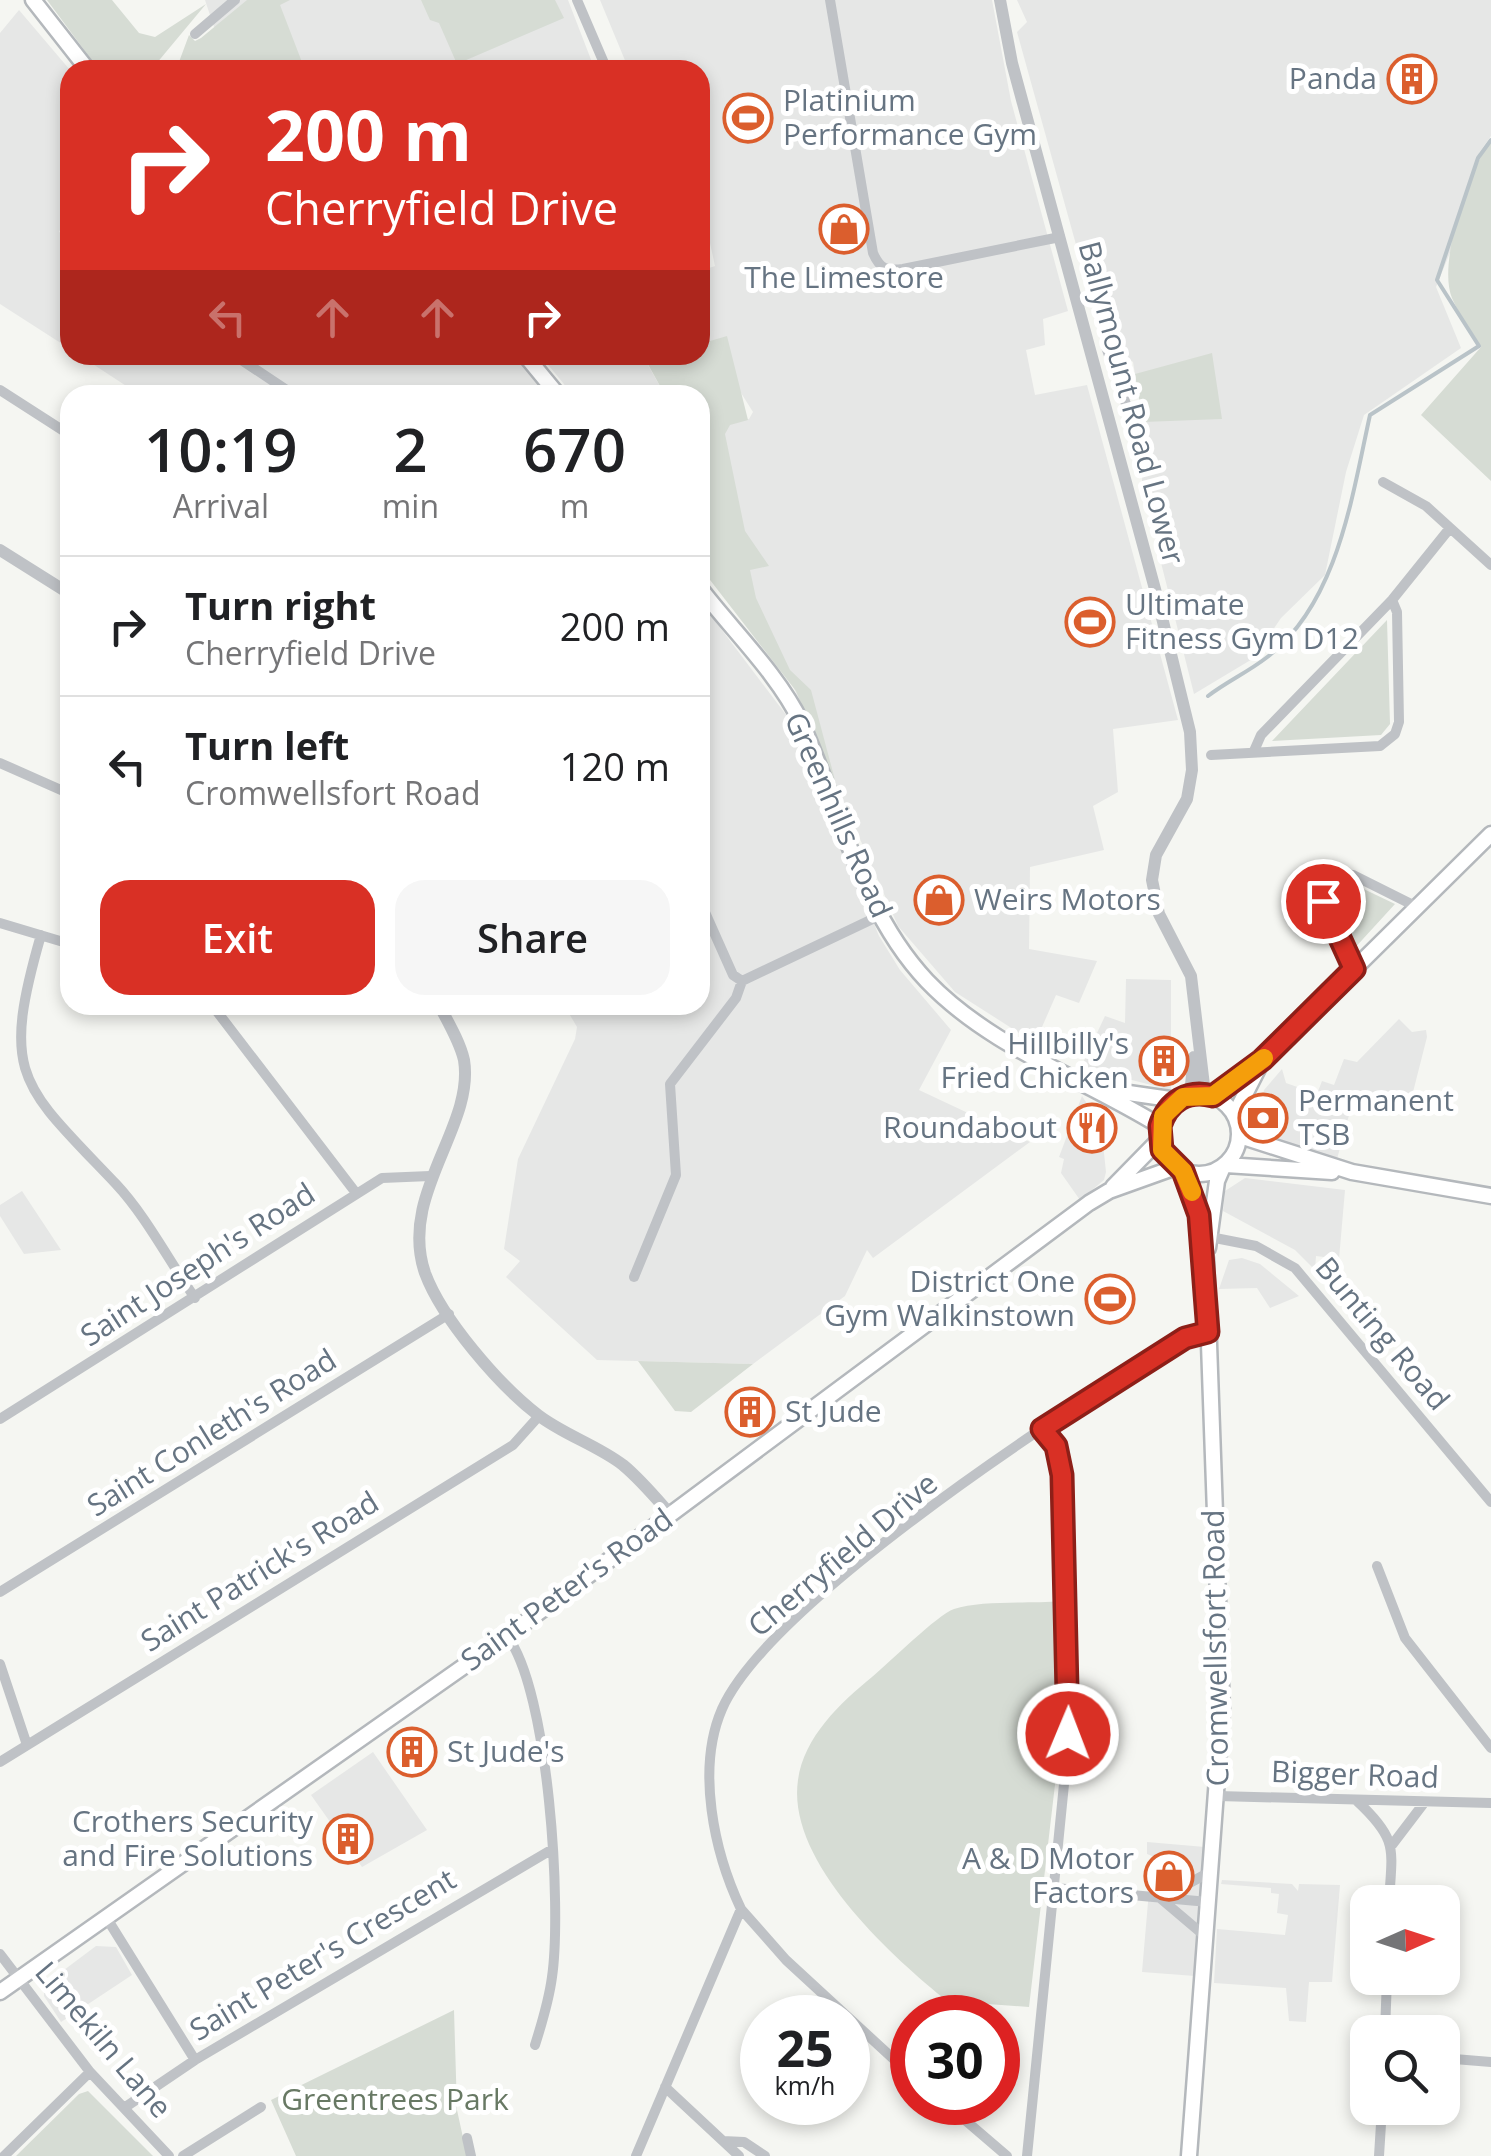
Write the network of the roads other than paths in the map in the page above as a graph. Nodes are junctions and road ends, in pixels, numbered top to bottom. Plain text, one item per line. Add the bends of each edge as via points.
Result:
1 (33, 0) edge
2 (235, 0) edge
3 (577, 0) edge
4 (830, 0) edge
5 (1000, 0) edge
6 (195, 34) dead end
7 (80, 60) edge
8 (603, 60) edge
9 (1060, 237) junction
10 (1105, 344) dead end
11 (249, 365) edge
12 (533, 365) edge
13 (1119, 374) junction
14 (1098, 378) junction
15 (279, 385) edge
16 (550, 385) edge
17 (0, 390) edge
18 (60, 429) edge
19 (1135, 430) dead end
20 (1382, 482) dead end
21 (1450, 528) junction
22 (0, 550) edge
23 (1491, 564) edge
24 (60, 588) edge
25 (1392, 600) junction
26 (710, 601) edge
27 (1254, 751) junction
28 (1211, 754) dead end
29 (0, 764) edge
30 (60, 790) edge
31 (1491, 834) edge
32 (1417, 908) junction
33 (881, 914) junction
34 (0, 923) edge
35 (710, 924) edge
36 (41, 936) junction
37 (60, 941) edge
38 (1354, 969) junction
39 (742, 980) junction
40 (220, 1015) edge
41 (444, 1015) edge
42 (1262, 1060) junction
43 (1092, 1086) junction
44 (1196, 1096) junction
45 (1235, 1114) junction
46 (1159, 1133) junction
47 (1240, 1136) junction
48 (1225, 1166) junction
49 (1180, 1169) junction
50 (1352, 1172) junction
51 (430, 1176) junction
52 (1108, 1191) junction
53 (356, 1194) junction
54 (1491, 1196) edge
55 (1210, 1237) junction
56 (1206, 1259) junction
57 (634, 1277) dead end
58 (194, 1298) junction
59 (449, 1314) junction
60 (1208, 1332) junction
61 (540, 1416) junction
62 (0, 1419) edge
63 (1042, 1429) junction
64 (1491, 1502) edge
65 (670, 1514) junction
66 (1377, 1566) dead end
67 (0, 1592) edge
68 (507, 1636) junction
69 (0, 1664) edge
70 (28, 1745) junction
71 (1491, 1748) edge
72 (0, 1762) edge
73 (1218, 1796) junction
74 (1356, 1800) junction
75 (1424, 1802) junction
76 (1491, 1803) edge
77 (1392, 1845) junction
78 (551, 1850) junction
79 (1210, 1872) junction
80 (1390, 1885) edge
81 (1055, 1888) junction
82 (1160, 1898) junction
83 (1208, 1902) junction
84 (741, 1909) junction
85 (106, 1917) junction
86 (1206, 1937) junction
87 (0, 1954) edge
88 (18, 1979) junction
89 (0, 1992) edge
90 (535, 2045) dead end
91 (890, 2056) edge
92 (1460, 2059) edge
93 (196, 2060) junction
94 (1491, 2062) edge
95 (90, 2072) junction
96 (664, 2087) junction
97 (261, 2107) dead end
98 (124, 2108) junction
99 (971, 2125) edge
100 (1381, 2125) edge
101 (467, 2138) dead end
102 (722, 2141) junction
103 (4, 2156) edge
104 (169, 2156) edge
105 (183, 2156) edge
106 (471, 2156) edge
107 (636, 2156) edge
108 (739, 2156) edge
109 (765, 2156) edge
110 (1007, 2156) edge
111 (1027, 2156) edge
112 (1189, 2156) edge
113 (1379, 2156) edge

1 - 7 main road
2 - 6 street
3 - 8 street
4 - 9 street via 879,266 903,269
5 - 9 street, Ballymount Road Lower
9 - 14 street, Ballymount Road Lower
10 - 13 street
11 - 15 street
12 - 16 main road
13 - 14 street
13 - 19 street
14 - 44 street, Ballymount Road Lower via 1192,748 1187,799 1156,855 1152,880 1159,914 1190,976
17 - 18 street
20 - 21 street
21 - 23 street
21 - 25 street
22 - 24 street
25 - 27 street via 1260,736
25 - 27 street via 1395,734 1380,746
26 - 33 main road, Greenhills Road via 799,719
27 - 28 street
29 - 30 street
31 - 32 main road
32 - 38 main road
32 - 38 street via 1353,875 1333,882 1323,901
33 - 39 street
33 - 43 main road, Greenhills Road via 911,962 944,997 1009,1044
34 - 36 street
35 - 39 street via 733,976
36 - 37 street
36 - 58 street via 18,1032 38,1102 118,1186
38 - 42 main road
39 - 57 street via 736,998 670,1084 676,1175
40 - 53 street
41 - 51 street via 464,1060 464,1086
42 - 44 main road
42 - 45 main road
43 - 44 main road, Greenhills Road
43 - 46 main road, Greenhills Road
44 - 45 main road
44 - 46 main road
45 - 47 main road
46 - 49 main road
46 - 52 main road, Saint Peter's Road
47 - 48 main road
47 - 50 main road
48 - 49 main road via 1204,1174
48 - 50 main road
48 - 55 main road, Cromwellsfort Road
49 - 52 main road, Saint Peter's Road
49 - 56 main road, Cromwellsfort Road via 1199,1215
50 - 54 main road
51 - 53 street, Saint Joseph's Road via 382,1178
51 - 59 street via 421,1254
52 - 65 main road, Saint Peter's Road
53 - 58 street, Saint Joseph's Road
55 - 56 main road, Cromwellsfort Road
55 - 64 street, Bunting Road via 1256,1246 1295,1268
56 - 60 main road, Cromwellsfort Road
58 - 62 street, Saint Joseph's Road
59 - 61 street via 500,1382
59 - 67 street, Saint Conleth's Road
60 - 63 street, Cherryfield Drive via 1185,1338
60 - 73 main road, Cromwellsfort Road via 1222,1711
61 - 65 street via 624,1466
61 - 70 street, Saint Patrick's Road via 513,1445
63 - 81 street via 1056,1446 1062,1475 1069,1608 1068,1734
63 - 84 street, Cherryfield Drive via 851,1572 732,1691 716,1732 712,1799 717,1841
65 - 68 main road, Saint Peter's Road
66 - 71 street via 1405,1638
68 - 78 street via 521,1658 535,1710
68 - 85 main road, Saint Peter's Road
69 - 70 street
70 - 72 street, Saint Patrick's Road
73 - 74 street, Bigger Road
73 - 79 main road, Cromwellsfort Road
74 - 75 street, Bigger Road
74 - 77 street
75 - 76 street, Bigger Road
75 - 77 street
77 - 80 street
78 - 90 street via 554,1958
78 - 93 street, Saint Peter's Crescent
79 - 82 street
79 - 83 main road, Cromwellsfort Road
81 - 82 street
81 - 111 street
82 - 83 street
82 - 86 street
83 - 86 main road, Cromwellsfort Road
84 - 91 street
84 - 96 street
85 - 88 main road, Saint Peter's Road
85 - 93 street
86 - 112 main road, Cromwellsfort Road
87 - 88 street, Limekiln Lane
88 - 89 main road, Saint Peter's Road
88 - 95 street, Limekiln Lane
92 - 94 street
93 - 98 street, Saint Peter's Crescent
95 - 98 street, Limekiln Lane
95 - 103 street
96 - 102 street
96 - 107 street
97 - 105 street
98 - 104 street, Limekiln Lane
99 - 110 street
100 - 113 street
101 - 106 street
102 - 108 street
102 - 109 street via 744,2142

